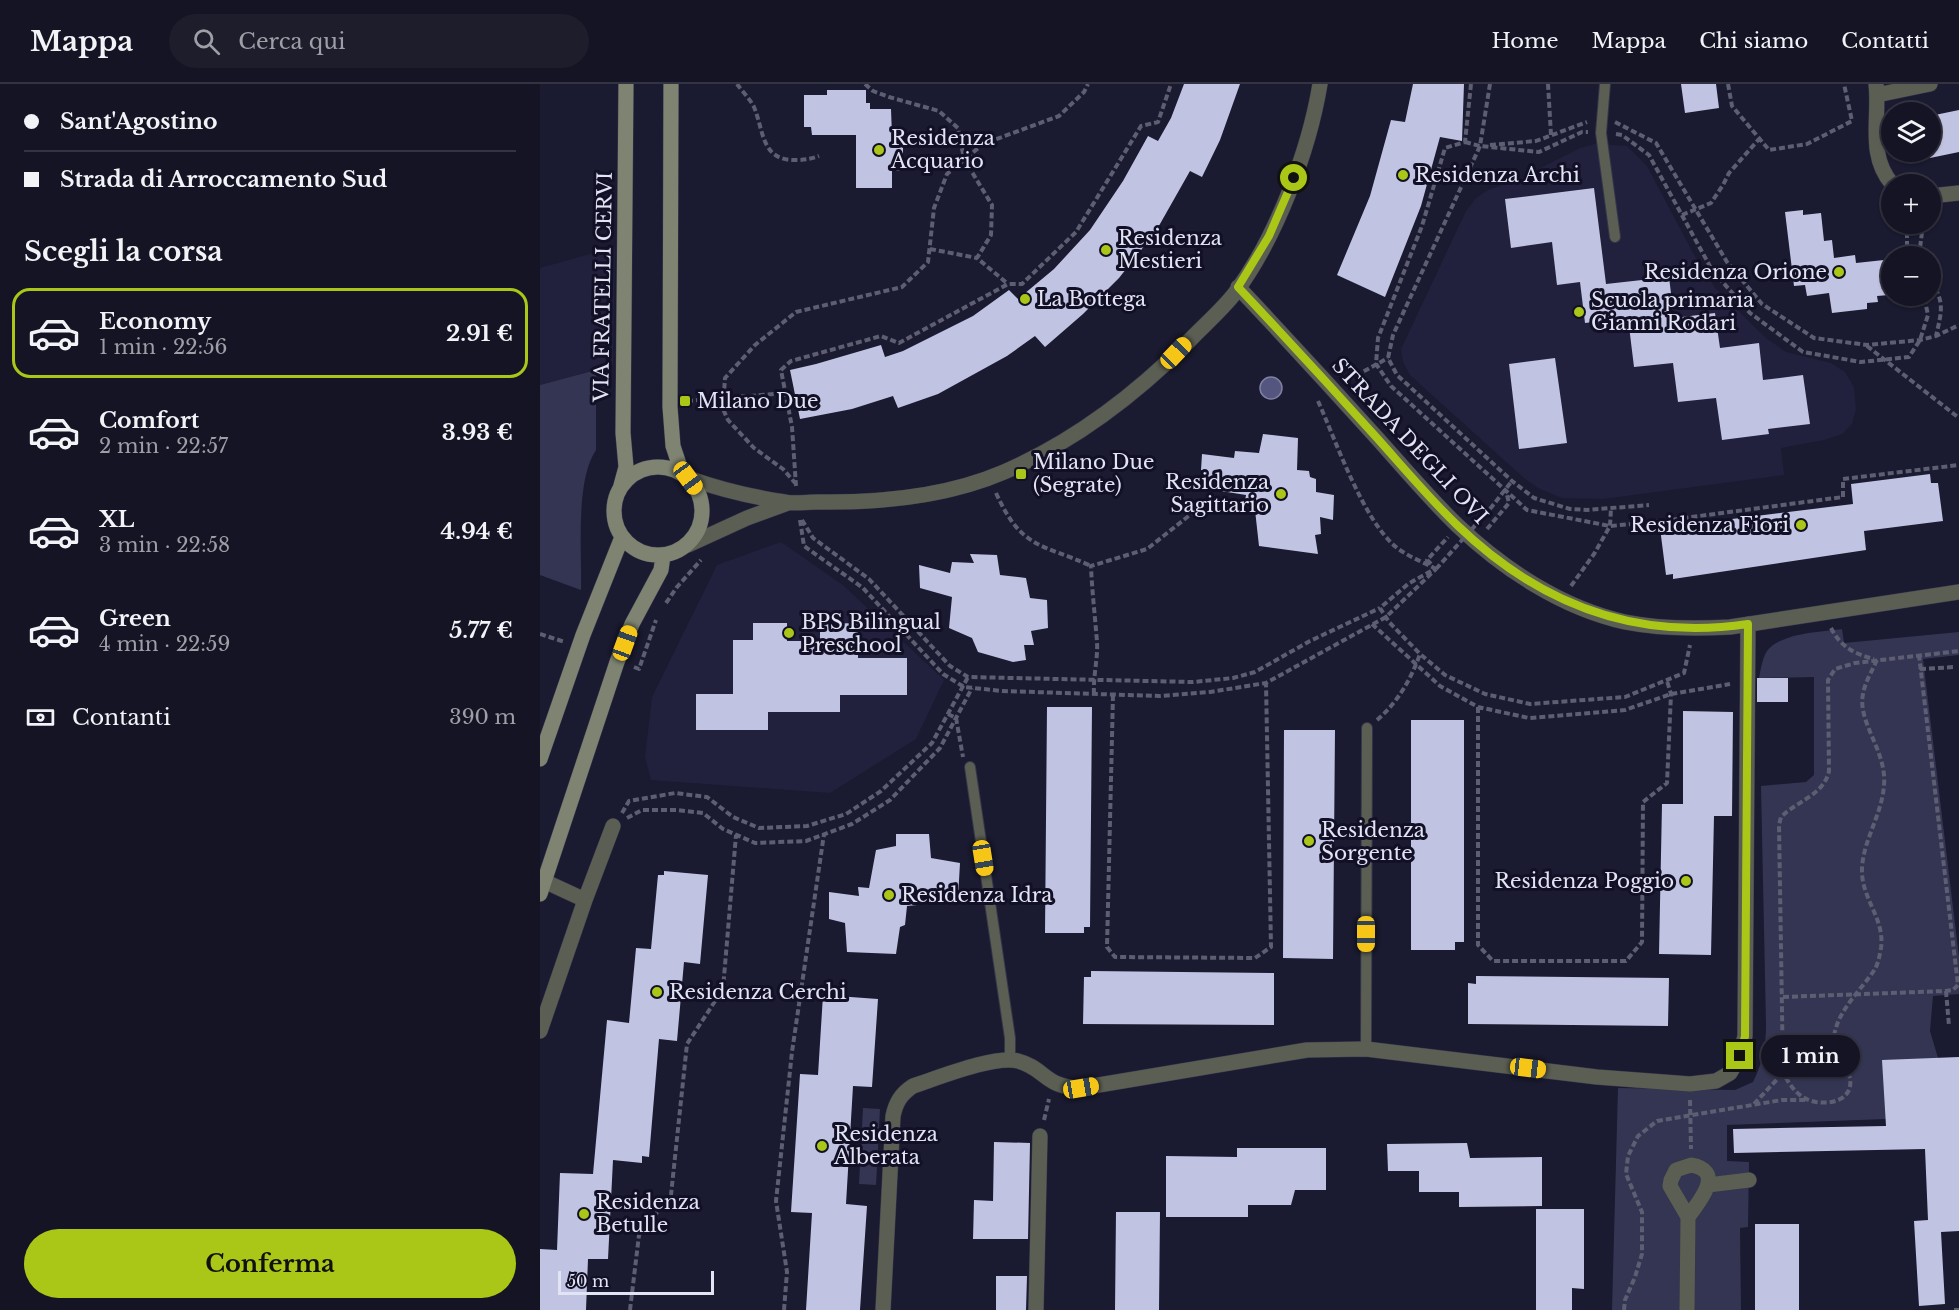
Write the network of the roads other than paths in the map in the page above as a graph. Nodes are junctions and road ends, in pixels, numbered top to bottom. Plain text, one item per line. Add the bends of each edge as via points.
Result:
1 (626, 84) edge
2 (671, 84) edge
3 (1320, 84) edge
4 (1605, 84) edge
5 (1930, 84) edge
6 (1876, 90) edge
7 (1886, 174) edge
8 (1959, 193) edge
9 (1941, 195) edge
10 (1615, 237) dead end
11 (1238, 287) junction
12 (685, 476) junction
13 (620, 489) junction
14 (788, 503) junction
15 (622, 537) junction
16 (688, 544) junction
17 (663, 556) junction
18 (1959, 592) edge
19 (1748, 624) junction
20 (1367, 728) road end
21 (540, 759) edge
22 (970, 767) road end
23 (613, 826) road end
24 (542, 888) edge
25 (585, 900) junction
26 (540, 1031) edge
27 (1366, 1049) junction
28 (1008, 1060) junction
29 (1040, 1136) road end
30 (1749, 1180) dead end
31 (1708, 1185) junction
32 (1688, 1217) junction
33 (883, 1310) edge
34 (1036, 1310) edge
35 (1687, 1310) edge

1 - 13 street, VIA FRATELLI CERVI via 626,467
2 - 12 street via 670,407 673,446
3 - 11 street via 1294,178 1269,236
4 - 10 lane via 1601,133
5 - 6 street
6 - 7 street via 1876,146
8 - 9 street
11 - 14 street via 1164,365 1124,399 1064,441 1025,462 971,484 938,491 873,501
11 - 19 street, STRADA DEGLI OVI via 1458,526 1503,563 1562,599 1626,622 1693,629
12 - 13 street via 661,467 641,470
12 - 14 street via 731,492
12 - 16 street via 699,493 703,511 699,530
13 - 15 street via 614,508
14 - 16 street
15 - 17 street via 636,550
15 - 21 street
16 - 17 street
17 - 24 street via 661,570 632,624 618,662
18 - 19 street, STRADA DEGLI OVI
19 - 27 street via 1745,1036 1730,1073 1716,1081 1690,1084
20 - 27 lane
22 - 28 lane via 1010,1038
23 - 25 street
24 - 25 street
25 - 26 street
27 - 28 street via 1307,1050 1081,1088 1062,1087 1027,1065
28 - 33 street via 914,1086 903,1093 896,1105
29 - 34 street
30 - 31 street
31 - 32 street
31 - 32 street via 1702,1170 1691,1165 1676,1170 1671,1180 1672,1192
32 - 35 street

